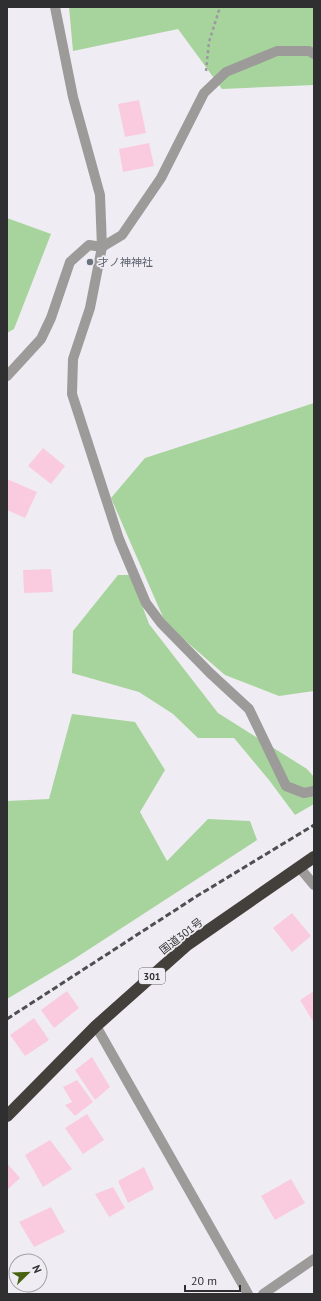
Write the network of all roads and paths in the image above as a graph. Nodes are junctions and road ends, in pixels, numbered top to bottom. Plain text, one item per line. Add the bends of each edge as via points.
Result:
1 (55, 7) edge
2 (220, 7) edge
3 (314, 54) edge
4 (204, 93) junction
5 (102, 247) junction
6 (7, 376) edge
7 (314, 791) edge
8 (314, 857) edge
9 (299, 867) junction
10 (314, 885) edge
11 (96, 1026) junction
12 (7, 1116) edge
13 (314, 1259) edge
14 (248, 1294) edge
15 (263, 1294) edge

1 - 5 street via 73,97 100,195
2 - 4 path via 208,42
3 - 4 street via 309,51 277,51 226,72
4 - 5 street via 161,178 122,235
5 - 6 street via 89,245 70,262 41,339
5 - 7 street via 90,308 73,359 72,394 119,539 146,603 161,623 249,709 286,786 304,793
8 - 9 highway, 国道301号 / 301
9 - 10 street
9 - 11 highway, 国道301号 / 301 via 187,945
11 - 12 highway, 国道301号 / 301
11 - 14 street
13 - 15 street

